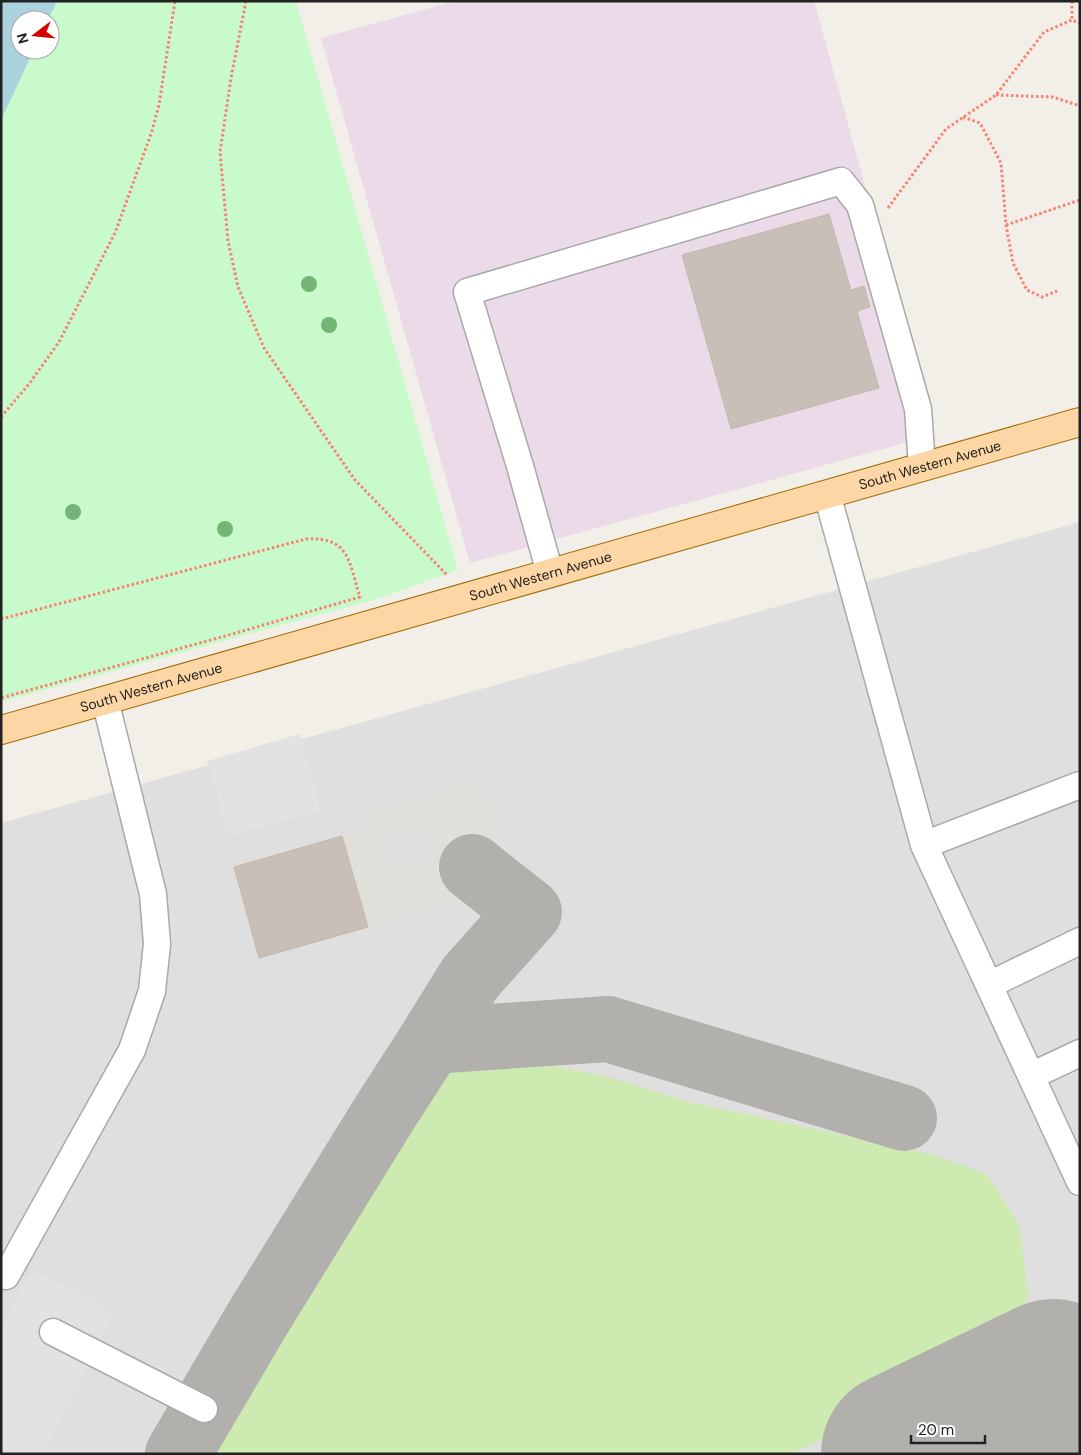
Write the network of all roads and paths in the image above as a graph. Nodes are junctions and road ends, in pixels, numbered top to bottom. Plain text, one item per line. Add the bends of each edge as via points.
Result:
1 (174, 1) edge
2 (246, 1) edge
3 (1072, 1) edge
4 (1072, 20) junction
5 (1080, 23) edge
6 (996, 95) junction
7 (1080, 106) edge
8 (963, 117) junction
9 (1080, 200) edge
10 (1006, 225) junction
11 (871, 242) junction
12 (1057, 290) dead end
13 (1, 417) edge
14 (1080, 422) edge
15 (922, 467) junction
16 (827, 494) junction
17 (550, 573) junction
18 (468, 596) junction
19 (1, 619) edge
20 (1, 698) edge
21 (105, 700) junction
22 (1, 730) edge
23 (1080, 784) edge
24 (924, 845) junction
25 (1080, 941) edge
26 (988, 984) junction
27 (1080, 1053) edge
28 (1031, 1076) junction
29 (1078, 1172) edge
30 (6, 1276) dead end
31 (53, 1332) dead end
32 (204, 1409) dead end

1 - 13 path via 159,106 115,232 59,342
2 - 18 path via 220,152 228,241 238,287 264,348 355,480
3 - 4 path
4 - 5 path
4 - 6 path via 1044,32
6 - 7 path via 1052,97
6 - 8 path
8 - 10 path via 980,123 1001,163
8 - 11 path via 946,128 890,203
9 - 10 path
10 - 12 path via 1013,263 1027,290 1042,297
11 - 15 street via 918,409
11 - 17 street via 860,204 841,181 467,292
14 - 15 main road, South Western Avenue
15 - 16 main road, South Western Avenue
16 - 17 main road, South Western Avenue
16 - 24 street
17 - 18 main road, South Western Avenue
18 - 21 main road, South Western Avenue
19 - 20 path via 306,539 327,540 341,548 347,555 360,597
21 - 22 main road, South Western Avenue
21 - 30 street via 152,894 158,944 152,991 132,1050
23 - 24 street
24 - 26 street
25 - 26 street
26 - 28 street
27 - 28 street
28 - 29 street
31 - 32 street

